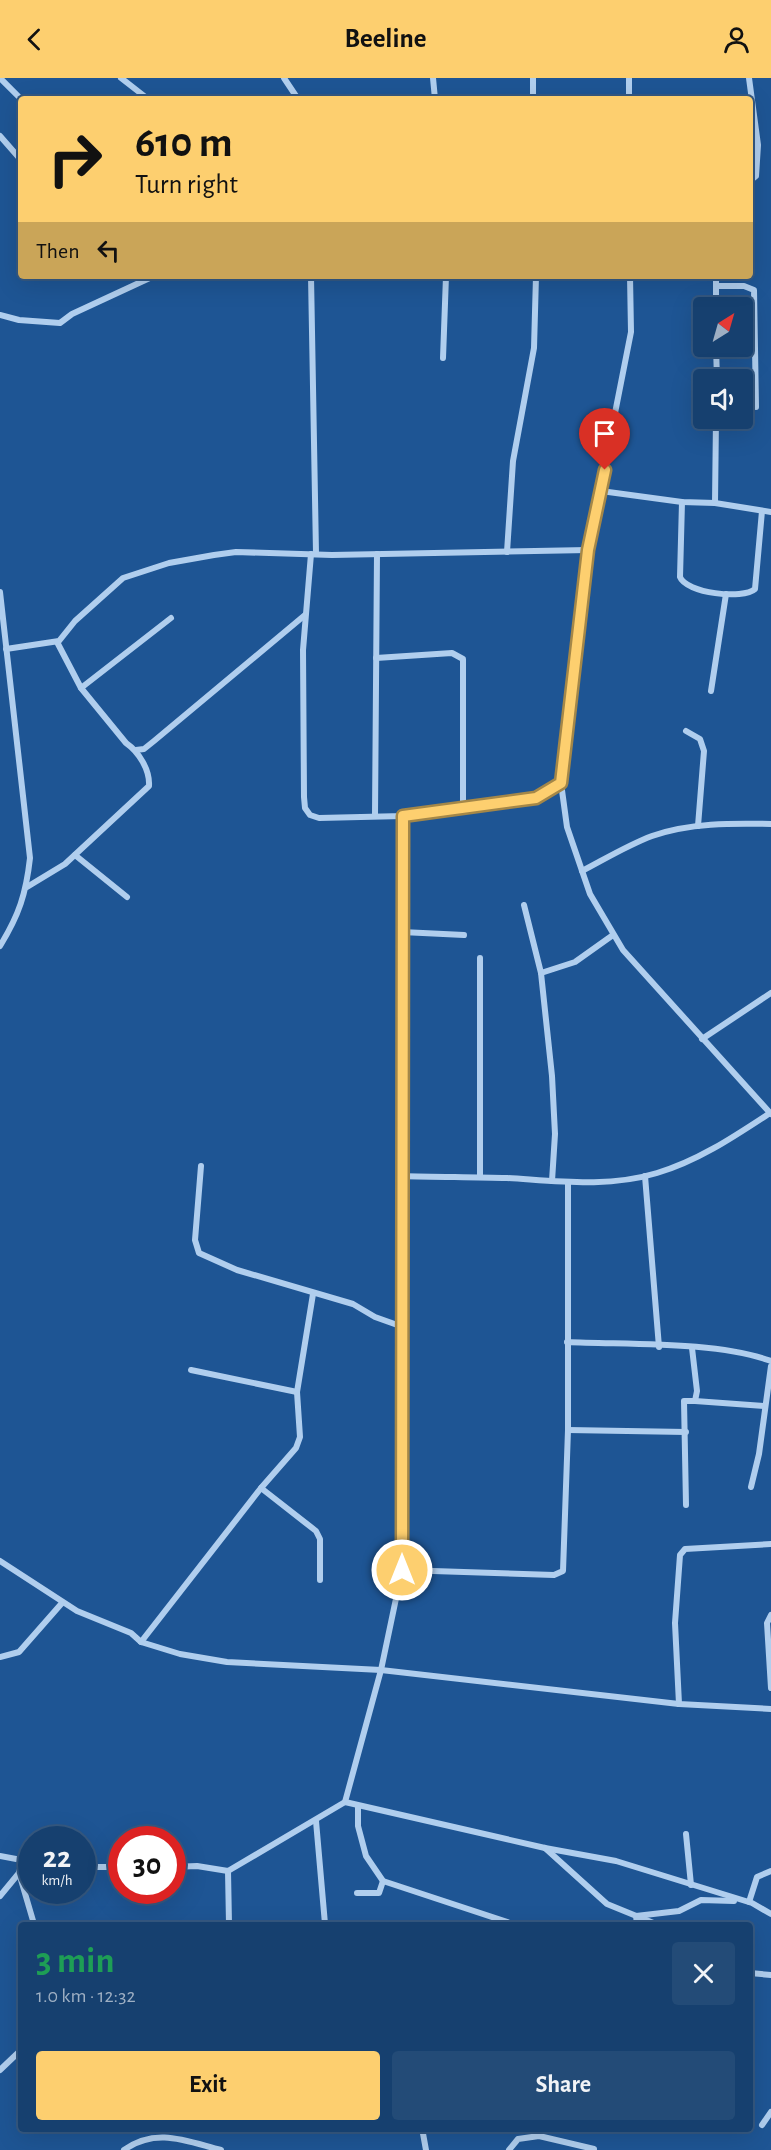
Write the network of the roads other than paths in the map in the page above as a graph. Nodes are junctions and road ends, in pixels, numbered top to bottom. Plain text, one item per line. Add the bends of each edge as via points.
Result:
1 (0, 78) edge
2 (121, 78) edge
3 (284, 78) edge
4 (433, 78) edge
5 (533, 78) edge
6 (629, 78) edge
7 (749, 78) edge
8 (18, 96) edge
9 (143, 96) edge
10 (296, 96) edge
11 (435, 96) edge
12 (533, 96) edge
13 (629, 96) edge
14 (751, 96) edge
15 (753, 108) edge
16 (0, 136) edge
17 (18, 157) edge
18 (753, 178) edge
19 (148, 279) edge
20 (311, 279) edge
21 (446, 279) edge
22 (536, 279) edge
23 (630, 279) edge
24 (716, 279) edge
25 (716, 286) junction
26 (716, 297) edge
27 (0, 315) edge
28 (443, 358) dead end
29 (755, 384) joint
30 (756, 408) dead end
31 (716, 429) edge
32 (601, 491) junction
33 (682, 502) junction
34 (715, 503) junction
35 (762, 511) junction
36 (771, 512) edge
37 (588, 550) junction
38 (507, 552) junction
39 (313, 553) junction
40 (376, 554) junction
41 (0, 592) edge
42 (726, 594) junction
43 (305, 615) junction
44 (171, 618) dead end
45 (57, 642) junction
46 (6, 649) junction
47 (376, 658) junction
48 (81, 688) junction
49 (711, 692) dead end
50 (686, 731) dead end
51 (136, 750) junction
52 (561, 783) junction
53 (463, 806) junction
54 (375, 816) junction
55 (403, 816) junction
56 (771, 824) edge
57 (698, 826) junction
58 (75, 855) junction
59 (582, 870) junction
60 (27, 887) junction
61 (127, 897) dead end
62 (524, 905) dead end
63 (402, 932) junction
64 (464, 935) dead end
65 (613, 935) junction
66 (0, 945) edge
67 (480, 958) dead end
68 (542, 973) junction
69 (771, 993) edge
70 (702, 1039) junction
71 (770, 1114) edge
72 (201, 1166) dead end
73 (402, 1176) junction
74 (645, 1176) junction
75 (480, 1177) junction
76 (552, 1181) junction
77 (568, 1183) junction
78 (313, 1294) junction
79 (403, 1327) junction
80 (567, 1342) junction
81 (658, 1347) junction
82 (692, 1348) junction
83 (771, 1364) edge
84 (191, 1371) dead end
85 (297, 1392) junction
86 (695, 1401) junction
87 (765, 1406) junction
88 (568, 1431) junction
89 (686, 1432) junction
90 (751, 1487) dead end
91 (261, 1488) junction
92 (686, 1505) dead end
93 (771, 1544) edge
94 (0, 1562) edge
95 (402, 1570) junction
96 (320, 1580) dead end
97 (62, 1603) junction
98 (771, 1615) edge
99 (141, 1642) junction
100 (0, 1657) edge
101 (381, 1670) junction
102 (771, 1688) edge
103 (679, 1704) junction
104 (771, 1709) edge
105 (345, 1802) junction
106 (358, 1807) junction
107 (316, 1821) junction
108 (686, 1834) dead end
109 (545, 1848) junction
110 (0, 1856) edge
111 (18, 1860) edge
112 (186, 1866) edge
113 (228, 1871) junction
114 (771, 1871) edge
115 (18, 1874) edge
116 (383, 1881) junction
117 (691, 1885) junction
118 (357, 1893) dead end
119 (0, 1896) edge
120 (741, 1900) junction
121 (749, 1902) junction
122 (28, 1904) edge
123 (771, 1914) edge
124 (636, 1916) junction
125 (33, 1922) edge
126 (229, 1922) edge
127 (325, 1922) edge
128 (507, 1922) edge
129 (637, 1922) edge
130 (651, 1922) edge
131 (753, 1973) edge
132 (771, 1975) edge
133 (18, 2053) edge
134 (0, 2070) edge
135 (771, 2112) edge
136 (762, 2125) dead end
137 (423, 2132) edge
138 (594, 2149) edge
139 (124, 2150) edge
140 (220, 2150) edge
141 (426, 2150) edge
142 (509, 2150) edge

1 - 8 street
2 - 9 street
3 - 10 street
4 - 11 street
5 - 12 street
6 - 13 street
7 - 14 street
15 - 18 street via 758,145
16 - 17 street
19 - 27 street via 60,323
20 - 39 street
21 - 28 street
22 - 38 street via 534,348 513,461
23 - 32 street via 631,332
24 - 25 street
25 - 26 street
25 - 29 street via 754,290
29 - 30 street
31 - 34 street
32 - 33 street
32 - 37 street
33 - 34 street
33 - 42 street via 682,584
34 - 35 street
35 - 36 street
35 - 42 street via 755,589 751,593
37 - 38 street
37 - 52 street
38 - 40 street
39 - 40 street
39 - 43 street
39 - 45 street via 236,552 169,563 123,578
40 - 47 street
41 - 46 street
42 - 49 street
43 - 51 street via 154,741
43 - 54 street via 305,808 318,818
44 - 48 street
45 - 46 street
45 - 48 street
46 - 60 street via 30,858
47 - 53 street via 452,653 463,659
47 - 54 street
48 - 51 street
50 - 57 street via 700,739 704,751
51 - 58 street via 150,777 149,786
52 - 53 street via 536,798
52 - 59 street via 567,827
53 - 55 street
54 - 55 street
55 - 63 street
56 - 57 street
57 - 59 street via 652,837
58 - 60 street
58 - 61 street
59 - 65 street via 590,894
60 - 66 street via 17,919
62 - 68 street
63 - 64 street
63 - 73 street
65 - 68 street via 575,962
65 - 70 street
67 - 75 street
68 - 76 street via 555,1134
69 - 70 street
70 - 71 street
71 - 74 street via 684,1164
72 - 78 street via 195,1240 199,1253 237,1270
73 - 75 street
73 - 79 street
74 - 77 street
74 - 81 street
75 - 76 street
76 - 77 street
77 - 80 street
78 - 79 street via 353,1304
78 - 85 street
79 - 95 street
80 - 81 street
80 - 88 street
81 - 82 street
82 - 83 street via 752,1355
82 - 86 street
83 - 87 street
84 - 85 street
85 - 91 street via 300,1437 296,1448
86 - 87 street
86 - 89 street via 684,1401
87 - 90 street
88 - 89 street
88 - 95 street via 563,1571 554,1575
89 - 92 street
91 - 96 street via 316,1531 320,1539
91 - 99 street
93 - 103 street via 685,1549 680,1555 675,1623
94 - 97 street
95 - 101 street
97 - 99 street via 131,1633
97 - 100 street via 19,1652
98 - 102 street via 766,1623
99 - 101 street via 227,1662
101 - 103 street
101 - 105 street
103 - 104 street
105 - 106 street
105 - 107 street
106 - 109 street
106 - 116 street via 358,1826 366,1856
107 - 113 street
107 - 127 street
108 - 117 street
109 - 117 street via 616,1861
109 - 124 street via 607,1904
110 - 111 street
112 - 113 street
113 - 126 street
114 - 121 street via 757,1877
115 - 119 street
116 - 118 street via 379,1893
116 - 128 street
117 - 120 street
120 - 121 street
120 - 124 street via 701,1900 679,1911
121 - 123 street
122 - 125 street
124 - 129 street
124 - 130 street
131 - 132 street
133 - 134 street
135 - 136 street
137 - 141 street
138 - 142 street via 539,2136 518,2139
139 - 140 street via 164,2135

